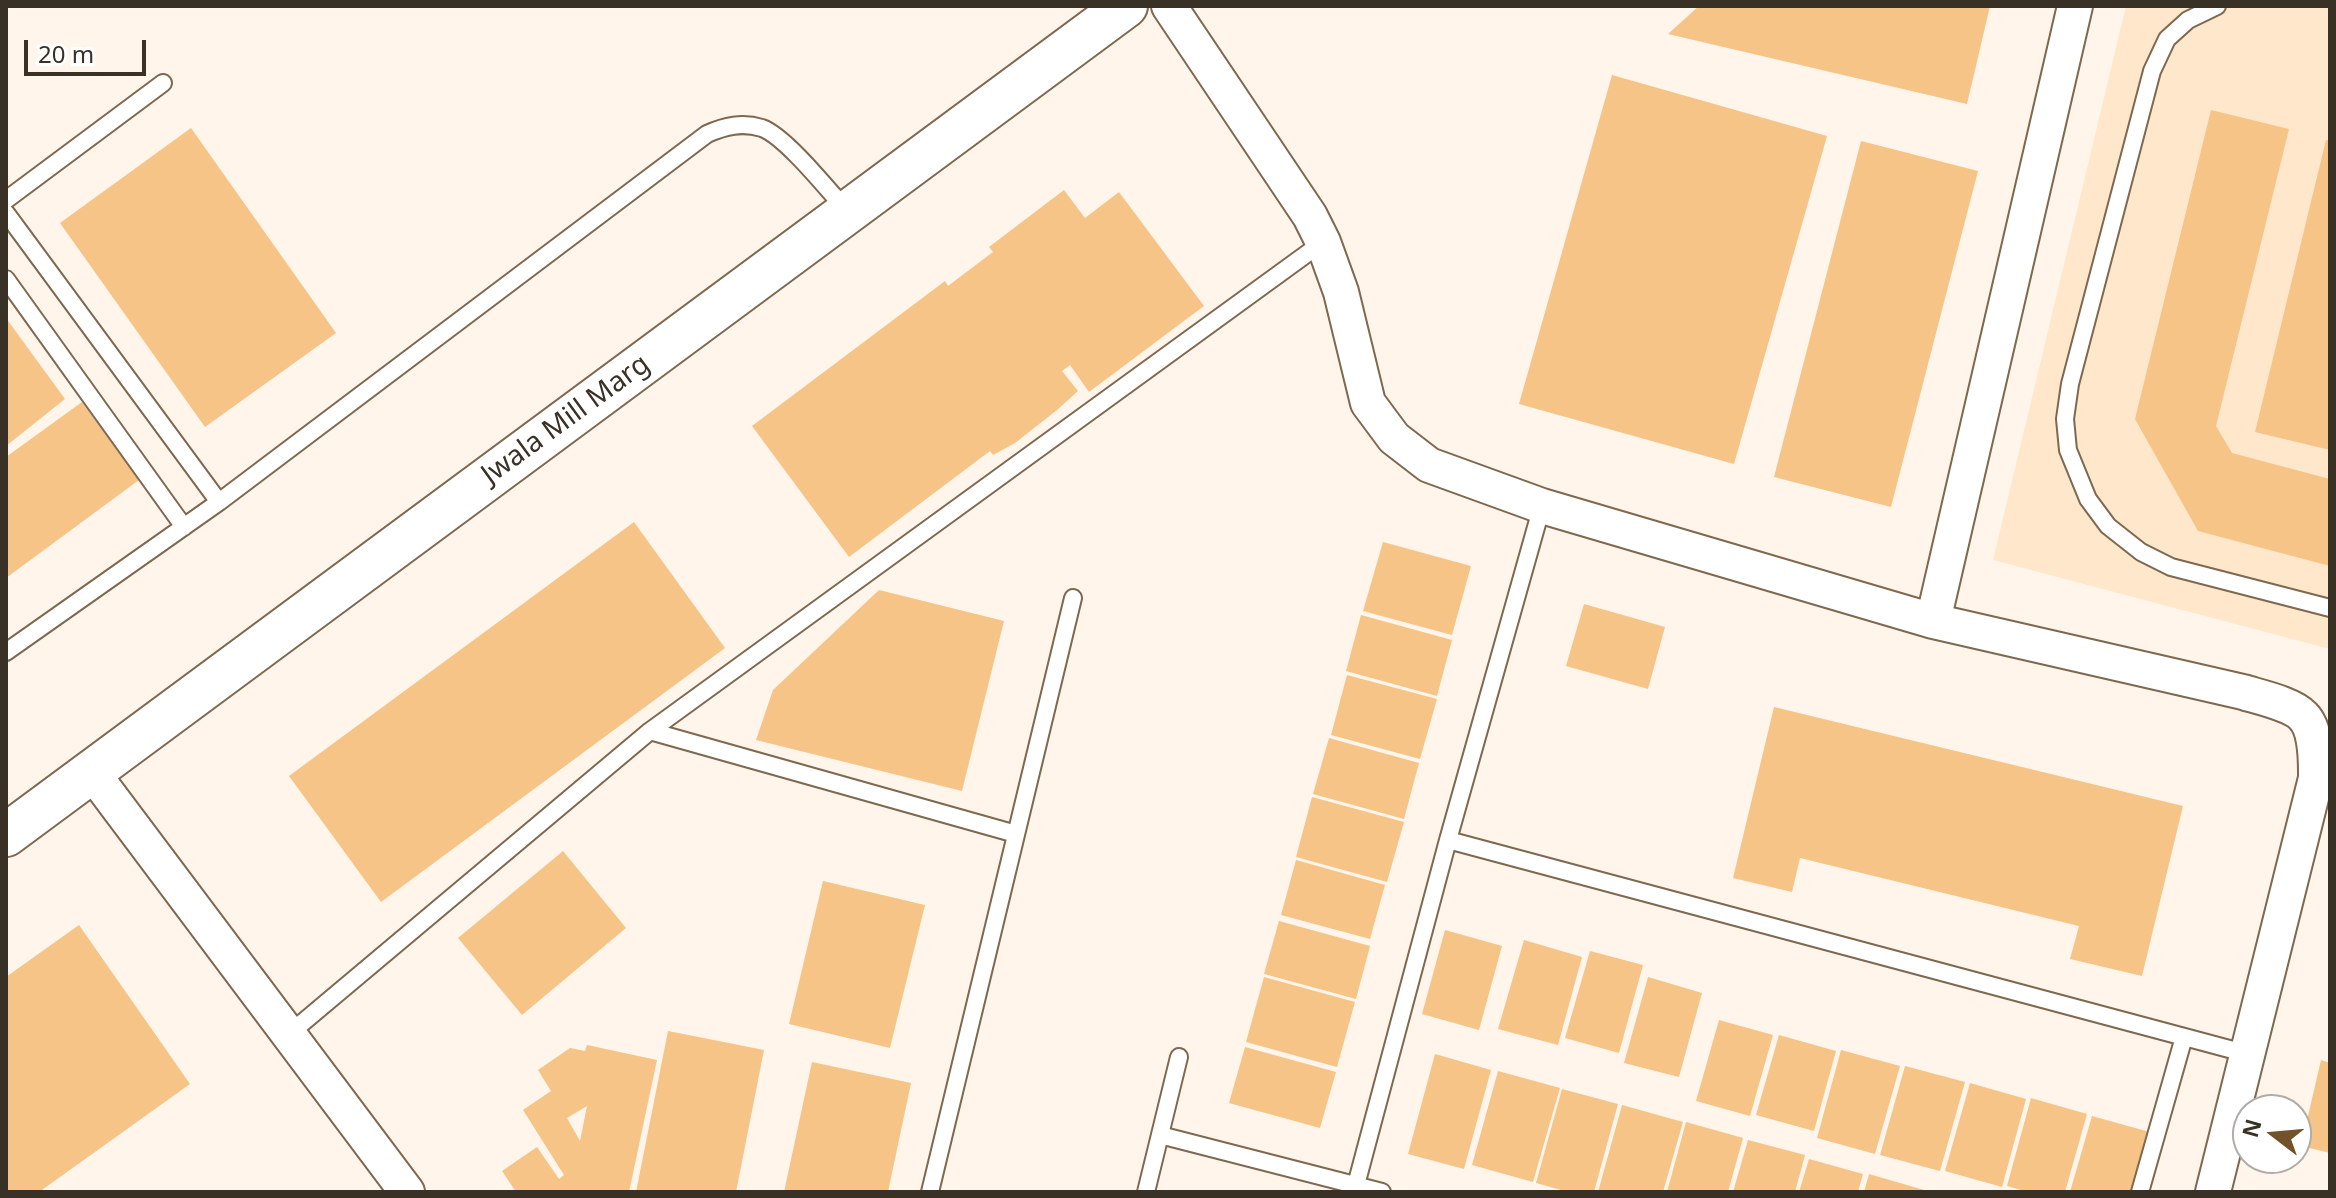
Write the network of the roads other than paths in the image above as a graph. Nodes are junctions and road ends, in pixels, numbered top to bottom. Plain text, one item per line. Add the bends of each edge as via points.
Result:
1 (1126, 6) edge
2 (1169, 6) edge
3 (2075, 6) edge
4 (2217, 6) edge
5 (163, 83) dead end
6 (6, 200) edge
7 (848, 212) junction
8 (6, 213) edge
9 (1323, 242) junction
10 (6, 279) edge
11 (219, 502) junction
12 (1542, 506) junction
13 (184, 527) junction
14 (1073, 598) dead end
15 (2330, 608) edge
16 (1933, 621) junction
17 (6, 652) edge
18 (650, 731) junction
19 (91, 771) junction
20 (1016, 834) junction
21 (6, 835) edge
22 (1448, 840) junction
23 (289, 1034) junction
24 (2184, 1037) junction
25 (2248, 1054) junction
26 (1179, 1057) dead end
27 (1160, 1135) junction
28 (1356, 1185) junction
29 (407, 1192) edge
30 (930, 1192) edge
31 (1146, 1192) edge
32 (1382, 1192) edge
33 (2140, 1192) edge
34 (2213, 1192) edge

1 - 7 street, Jwala Mill Marg
2 - 9 street
3 - 16 street
4 - 15 lane via 2188,20 2167,39 2152,71 2070,384 2068,450 2088,499 2108,526 2141,552 2171,567
5 - 6 lane
7 - 11 lane via 795,153 765,129 726,126 707,134
7 - 19 street, Jwala Mill Marg
8 - 11 lane
9 - 12 street via 1368,403 1394,438 1429,465
9 - 18 lane
10 - 13 lane
11 - 13 lane
12 - 16 street
12 - 22 lane
13 - 17 lane
14 - 20 lane
16 - 25 street via 2243,692 2304,716 2316,744 2316,778
18 - 20 lane
18 - 23 lane
19 - 21 street, Jwala Mill Marg
19 - 23 street
20 - 30 lane
22 - 24 lane
22 - 28 lane
23 - 29 street
24 - 25 lane
24 - 33 lane
25 - 34 street
26 - 27 lane
27 - 28 lane
27 - 31 lane
28 - 32 lane

